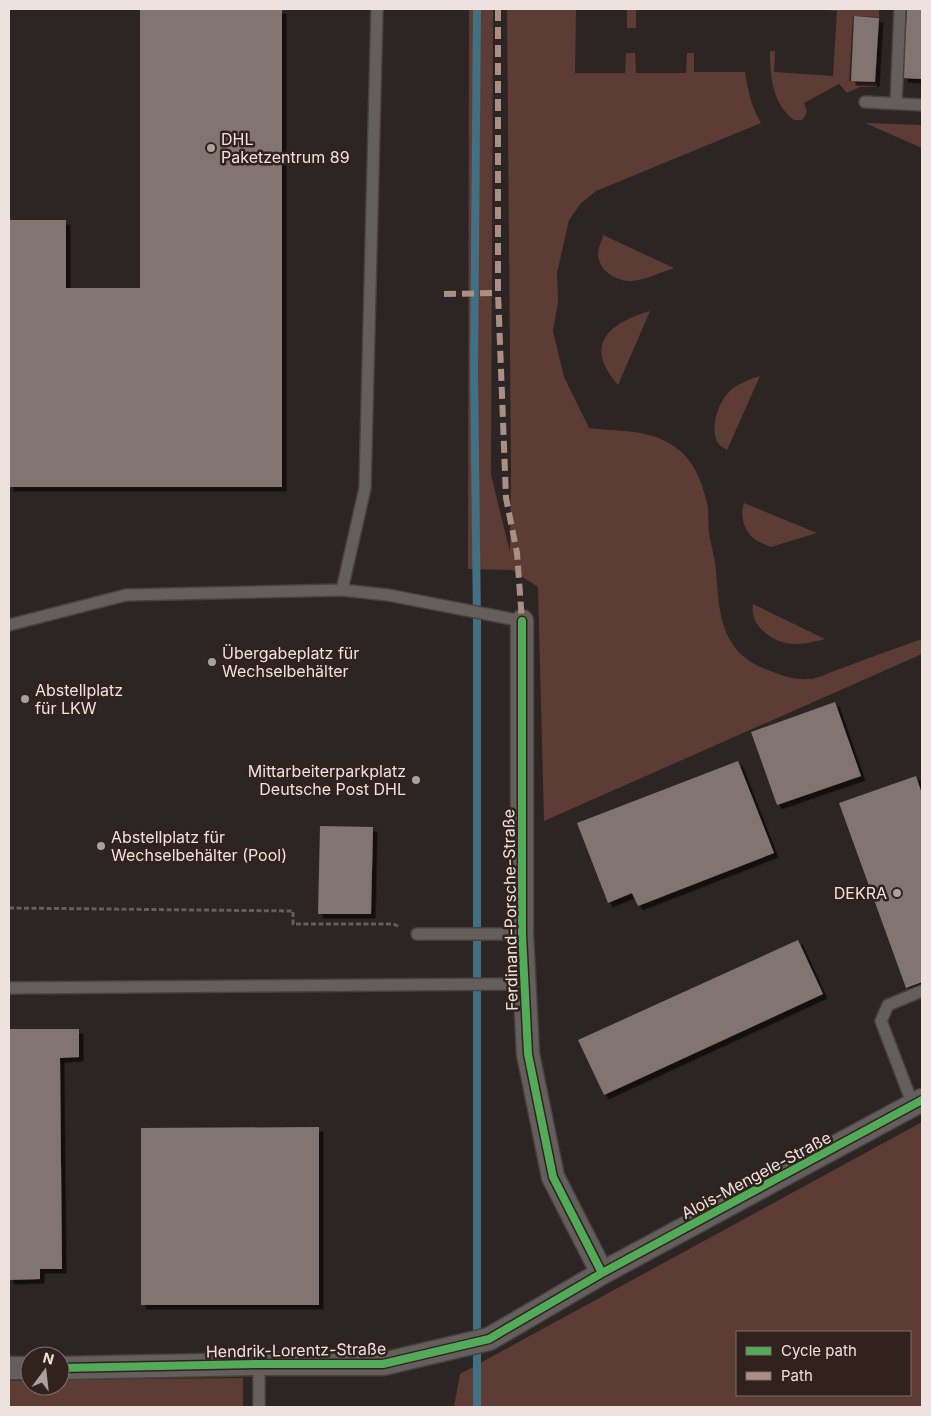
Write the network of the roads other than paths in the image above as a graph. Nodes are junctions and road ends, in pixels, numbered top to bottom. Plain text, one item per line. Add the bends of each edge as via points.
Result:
1 (377, 9) edge
2 (900, 9) edge
3 (865, 102) dead end
4 (896, 103) junction
5 (922, 105) edge
6 (342, 590) junction
7 (522, 621) joint
8 (9, 625) edge
9 (417, 934) road end
10 (522, 934) junction
11 (524, 984) junction
12 (9, 988) edge
13 (922, 991) edge
14 (918, 1102) edge
15 (602, 1273) junction
16 (260, 1364) junction
17 (70, 1368) edge
18 (259, 1407) edge

1 - 6 lane via 365,488
2 - 4 lane
3 - 4 lane
4 - 5 lane
6 - 7 lane via 388,595
6 - 8 lane via 126,595
7 - 10 street, Ferdinand-Porsche-Straße
9 - 10 lane
10 - 11 street, Ferdinand-Porsche-Straße
11 - 12 lane
11 - 15 street, Ferdinand-Porsche-Straße via 528,1054 553,1177
13 - 14 lane via 888,1005 881,1020
14 - 15 street, Alois-Mengele-Straße
15 - 16 street, Hendrik-Lorentz-Straße via 489,1339 383,1364
16 - 17 street, Hendrik-Lorentz-Straße
16 - 18 lane

